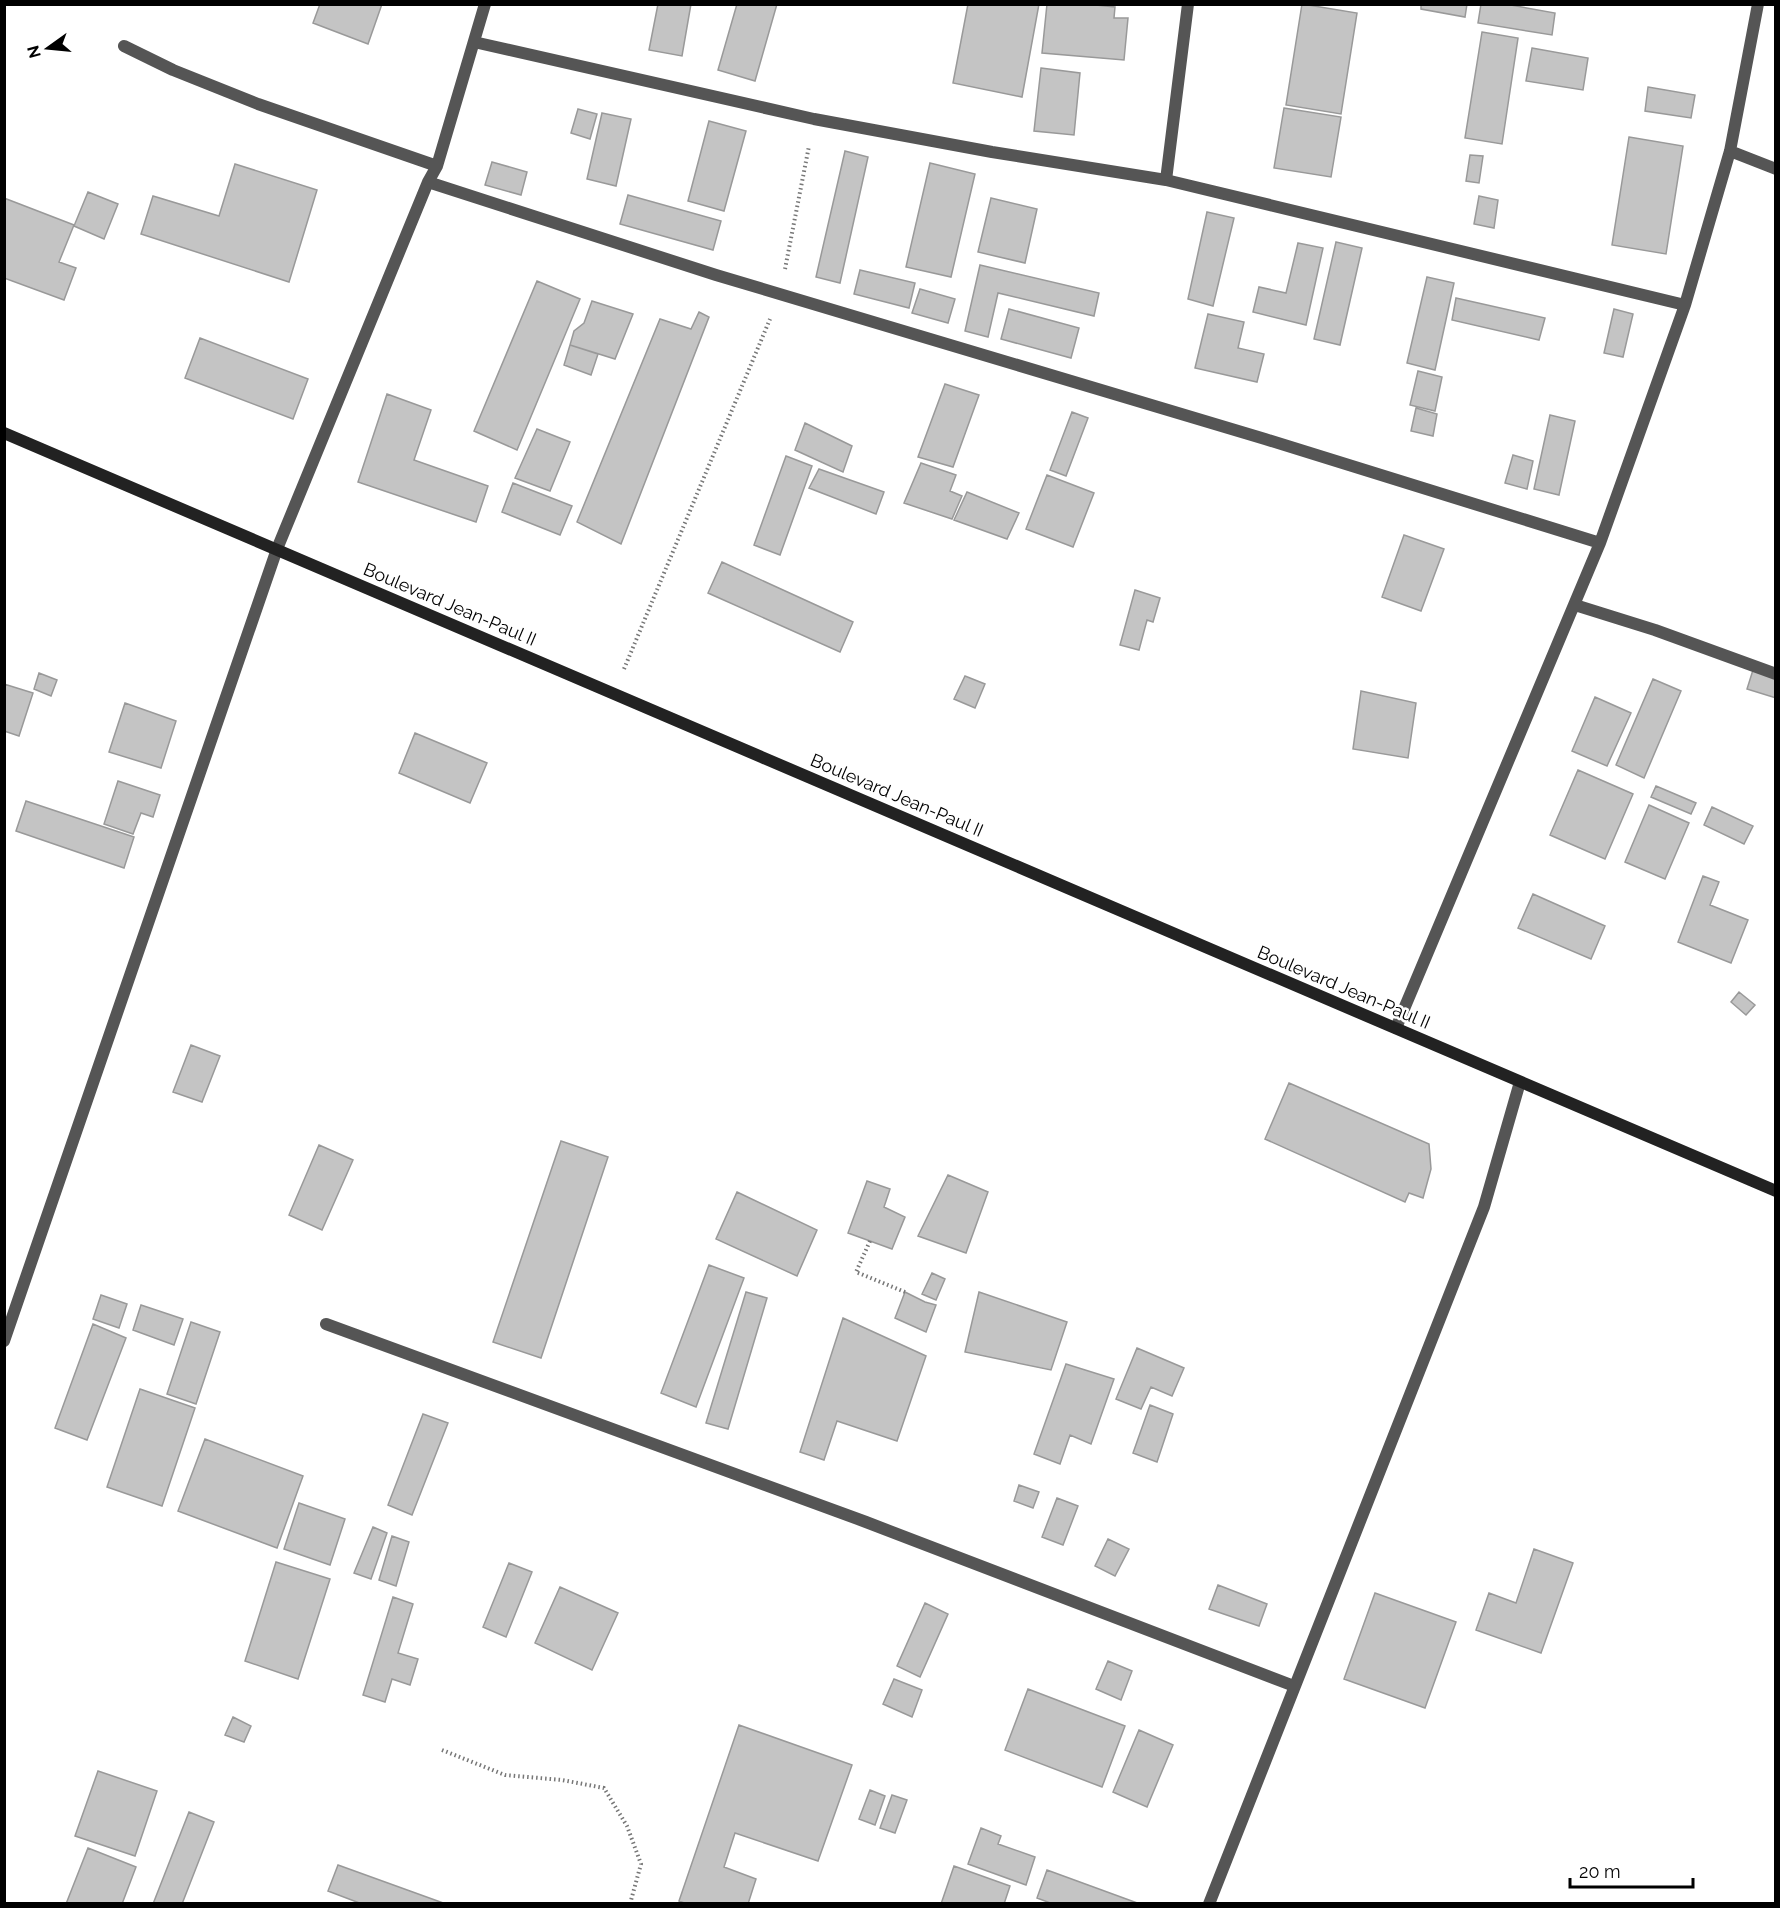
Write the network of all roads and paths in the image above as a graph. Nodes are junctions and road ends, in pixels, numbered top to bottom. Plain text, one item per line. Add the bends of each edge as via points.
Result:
1 (485, 4) edge
2 (1188, 4) edge
3 (1758, 4) edge
4 (474, 42) junction
5 (124, 46) dead end
6 (814, 119) junction
7 (1730, 151) junction
8 (437, 166) junction
9 (1776, 169) edge
10 (1166, 180) junction
11 (428, 182) junction
12 (780, 294) junction
13 (1686, 304) junction
14 (4, 433) edge
15 (1600, 543) junction
16 (277, 549) junction
17 (1575, 605) junction
18 (1776, 674) edge
19 (614, 692) junction
20 (1396, 1028) junction
21 (1520, 1082) junction
22 (1776, 1191) edge
23 (870, 1241) dead end
24 (905, 1293) dead end
25 (326, 1324) dead end
26 (4, 1341) edge
27 (1294, 1686) junction
28 (442, 1750) dead end
29 (630, 1904) edge
30 (1209, 1904) edge

1 - 4 street
2 - 10 street
3 - 7 street
4 - 6 street
4 - 8 street
5 - 8 street via 258,104
6 - 10 street
6 - 12 path
7 - 9 street
7 - 13 street
8 - 11 street
10 - 13 street
11 - 12 street
11 - 16 street
12 - 15 street
12 - 19 path
13 - 15 street
14 - 16 main road, Boulevard Jean-Paul II
15 - 17 street
16 - 19 main road, Boulevard Jean-Paul II
16 - 26 street
17 - 18 street
17 - 20 street
19 - 20 main road, Boulevard Jean-Paul II
20 - 21 main road, Boulevard Jean-Paul II
21 - 22 main road, Boulevard Jean-Paul II
21 - 27 street via 1484,1207
23 - 24 path via 856,1272
25 - 27 street via 866,1522
27 - 30 street
28 - 29 path via 504,1775 604,1788 627,1826 641,1864

